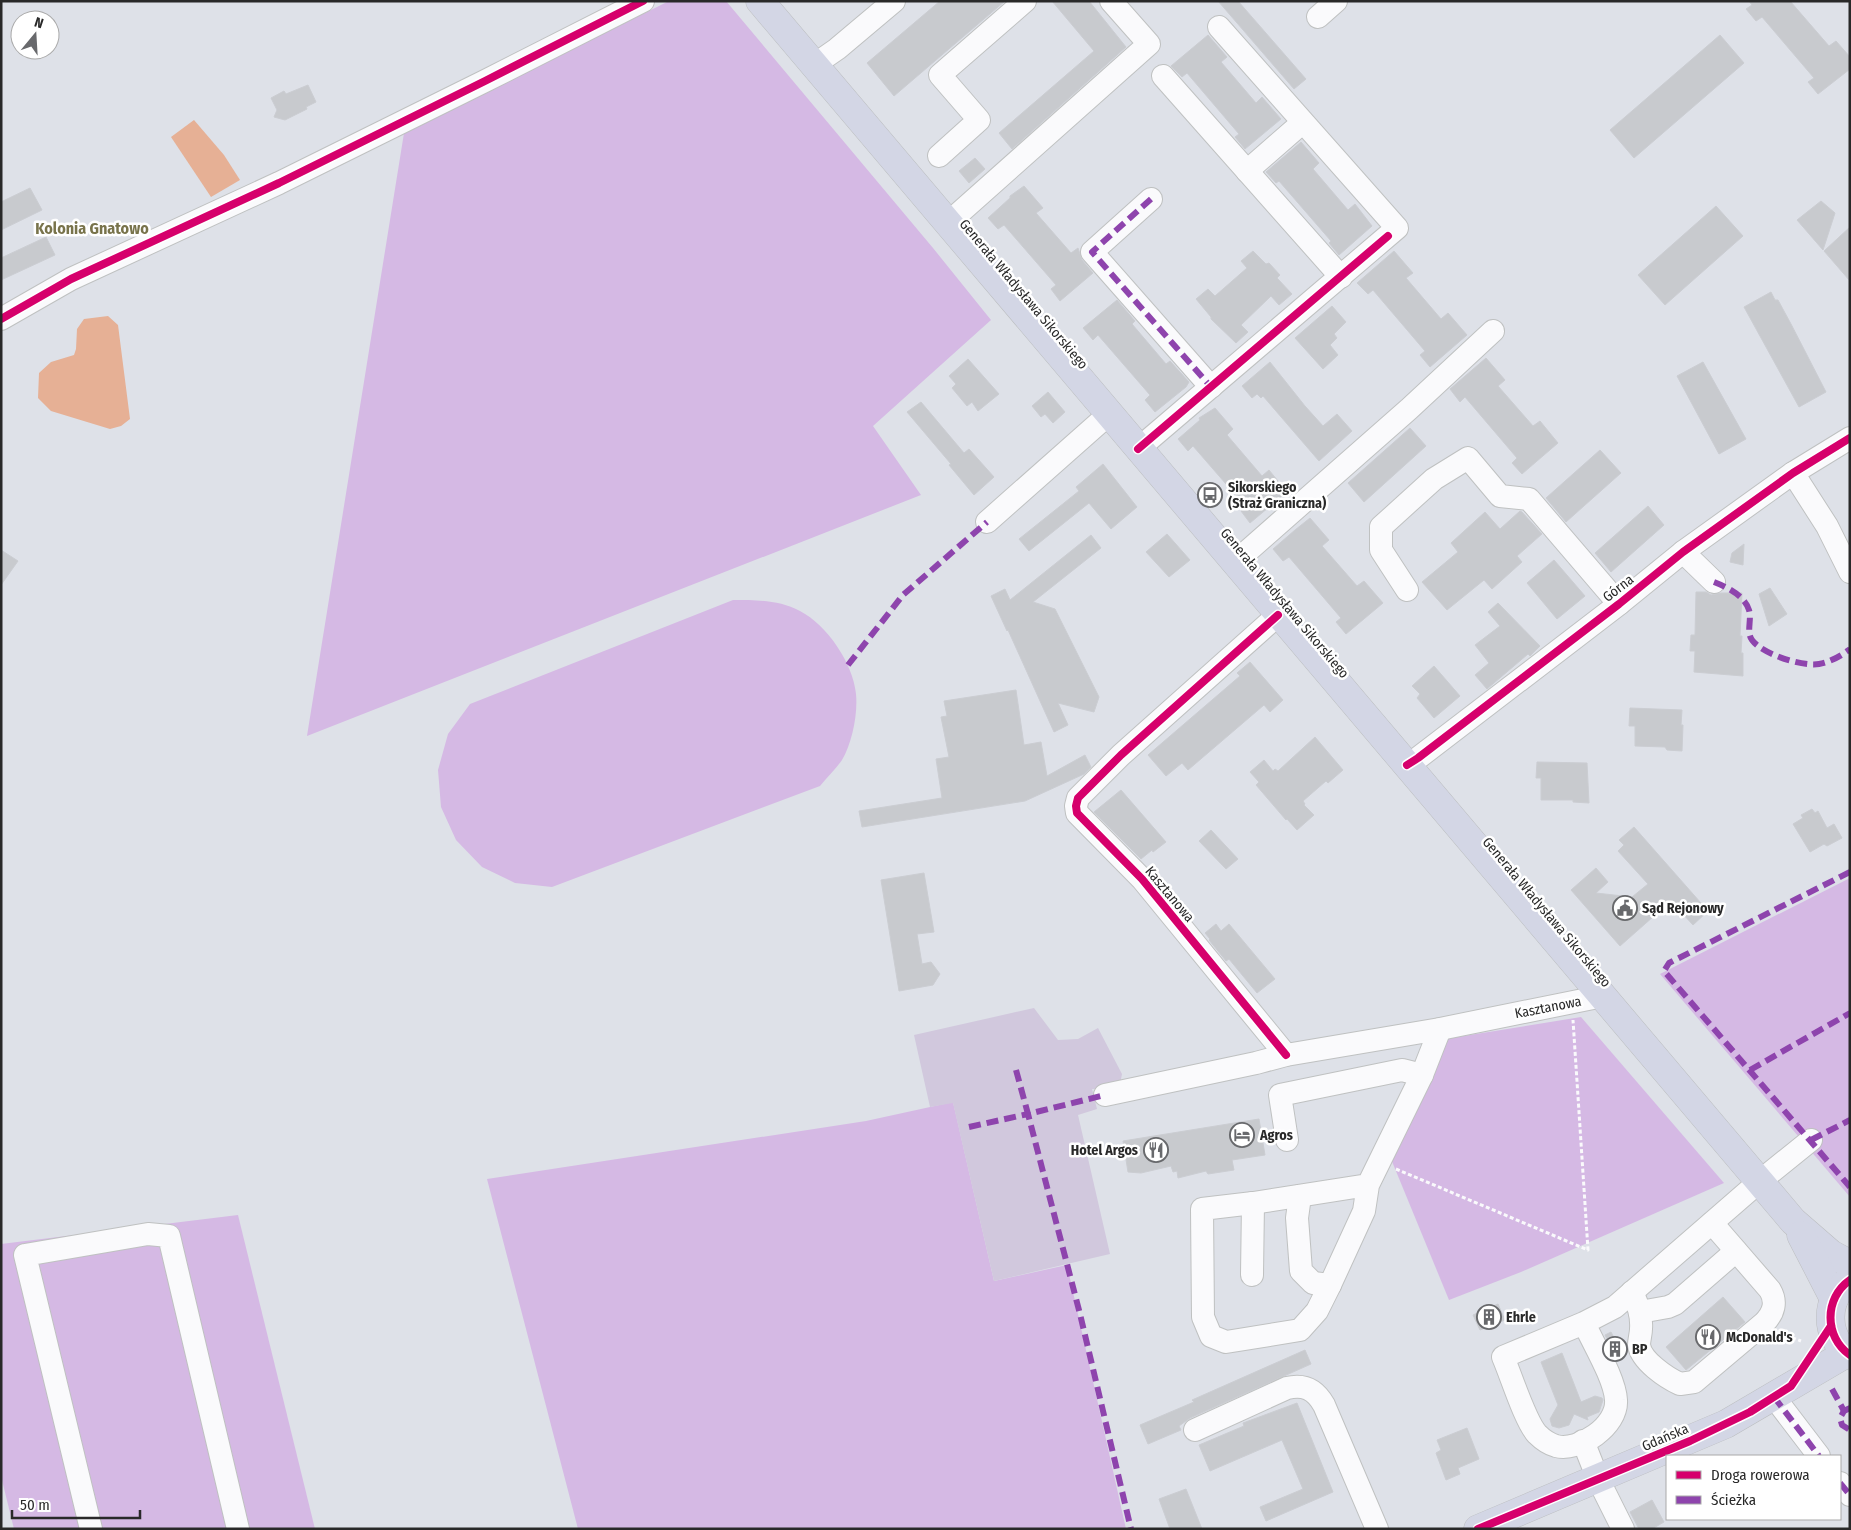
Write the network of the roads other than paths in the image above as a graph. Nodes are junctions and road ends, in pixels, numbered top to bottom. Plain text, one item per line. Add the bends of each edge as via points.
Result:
1 (643, 1) edge
2 (760, 1) edge
3 (894, 1) edge
4 (1024, 1) edge
5 (1111, 1) edge
6 (1336, 1) edge
7 (1318, 17) dead end
8 (1219, 27) dead end
9 (814, 65) junction
10 (1162, 76) dead end
11 (1302, 122) junction
12 (939, 156) dead end
13 (1247, 171) junction
14 (1151, 199) dead end
15 (948, 223) junction
16 (1341, 277) junction
17 (1, 319) edge
18 (1493, 331) dead end
19 (1211, 388) junction
20 (1109, 414) junction
21 (1850, 438) edge
22 (1138, 449) junction
23 (1793, 473) junction
24 (987, 522) dead end
25 (1683, 552) junction
26 (1234, 563) junction
27 (1850, 572) edge
28 (1714, 582) dead end
29 (1407, 590) dead end
30 (1618, 604) junction
31 (1278, 615) junction
32 (1406, 766) junction
33 (1603, 996) junction
34 (1440, 1029) junction
35 (1286, 1055) junction
36 (1422, 1075) junction
37 (1105, 1095) dead end
38 (1286, 1140) dead end
39 (1811, 1140) dead end
40 (1760, 1181) junction
41 (1368, 1185) junction
42 (1300, 1196) junction
43 (1253, 1204) junction
44 (1793, 1221) junction
45 (1712, 1223) junction
46 (1736, 1251) junction
47 (1850, 1264) edge
48 (1252, 1275) dead end
49 (1330, 1285) junction
50 (1842, 1289) edge
51 (1636, 1302) junction
52 (1584, 1323) junction
53 (1830, 1326) junction
54 (1848, 1354) edge
55 (1783, 1391) junction
56 (1195, 1430) dead end
57 (1583, 1441) junction
58 (1818, 1455) edge
59 (1598, 1479) junction
60 (1841, 1484) edge
61 (1850, 1495) edge
62 (91, 1529) edge
63 (238, 1529) edge
64 (1377, 1529) edge
65 (1478, 1529) edge
66 (1623, 1529) edge

1 - 17 street via 279,183 71,279
2 - 9 main road, Generała Władysława Sikorskiego
3 - 9 street
4 - 12 street via 940,75 978,120
5 - 15 street via 1149,44
6 - 7 street
8 - 11 street
9 - 15 main road, Generała Władysława Sikorskiego
10 - 13 street
11 - 13 street
11 - 16 street via 1397,228
13 - 16 street
14 - 19 street via 1092,252
15 - 20 main road, Generała Władysława Sikorskiego
16 - 19 street
18 - 26 street
19 - 22 street
20 - 22 main road, Generała Władysława Sikorskiego
20 - 24 street
21 - 23 street, Górna
22 - 26 main road, Generała Władysława Sikorskiego
23 - 25 street, Górna
23 - 27 street via 1827,526
25 - 28 street
25 - 30 street, Górna
26 - 31 main road, Generała Władysława Sikorskiego
29 - 30 street via 1381,550 1381,527 1434,479 1468,458 1500,496 1529,500
30 - 32 street, Górna
31 - 32 main road, Generała Władysława Sikorskiego
31 - 35 street, Kasztanowa via 1121,755 1078,798 1076,806 1077,813 1142,879
32 - 33 main road, Generała Władysława Sikorskiego
33 - 34 street, Kasztanowa
33 - 40 main road, Generała Władysława Sikorskiego
34 - 35 street, Kasztanowa
34 - 36 street
35 - 37 street, Kasztanowa
36 - 38 street via 1402,1070 1280,1096
36 - 41 street
39 - 40 street
40 - 44 main road, Generała Władysława Sikorskiego
40 - 45 street
41 - 42 street
41 - 49 street via 1364,1211
42 - 43 street
42 - 49 street via 1297,1218 1301,1271 1313,1283
43 - 48 street
43 - 49 street via 1202,1209 1203,1317 1211,1336 1226,1342 1300,1330 1317,1311
44 - 47 main road, Generała Władysława Sikorskiego via 1832,1254
44 - 50 main road, Generała Władysława Sikorskiego
45 - 46 street
45 - 51 street
46 - 51 street via 1675,1304 1668,1307
46 - 51 street via 1770,1290 1774,1300 1772,1313 1694,1382 1680,1384 1648,1361 1641,1351
50 - 53 main road via 1830,1312
51 - 52 street via 1615,1307
52 - 57 street via 1608,1374 1616,1401 1607,1426
52 - 57 street via 1503,1357 1538,1435 1558,1447
53 - 54 main road via 1836,1341
53 - 55 main road, Gdańska
54 - 55 main road, Gdańska
55 - 58 street
55 - 59 main road, Gdańska via 1726,1424
56 - 64 street via 1287,1388 1296,1386 1313,1390 1324,1405
57 - 59 street
59 - 65 main road, Gdańska
59 - 66 street
60 - 61 street
62 - 63 street via 26,1255 148,1234 169,1236

